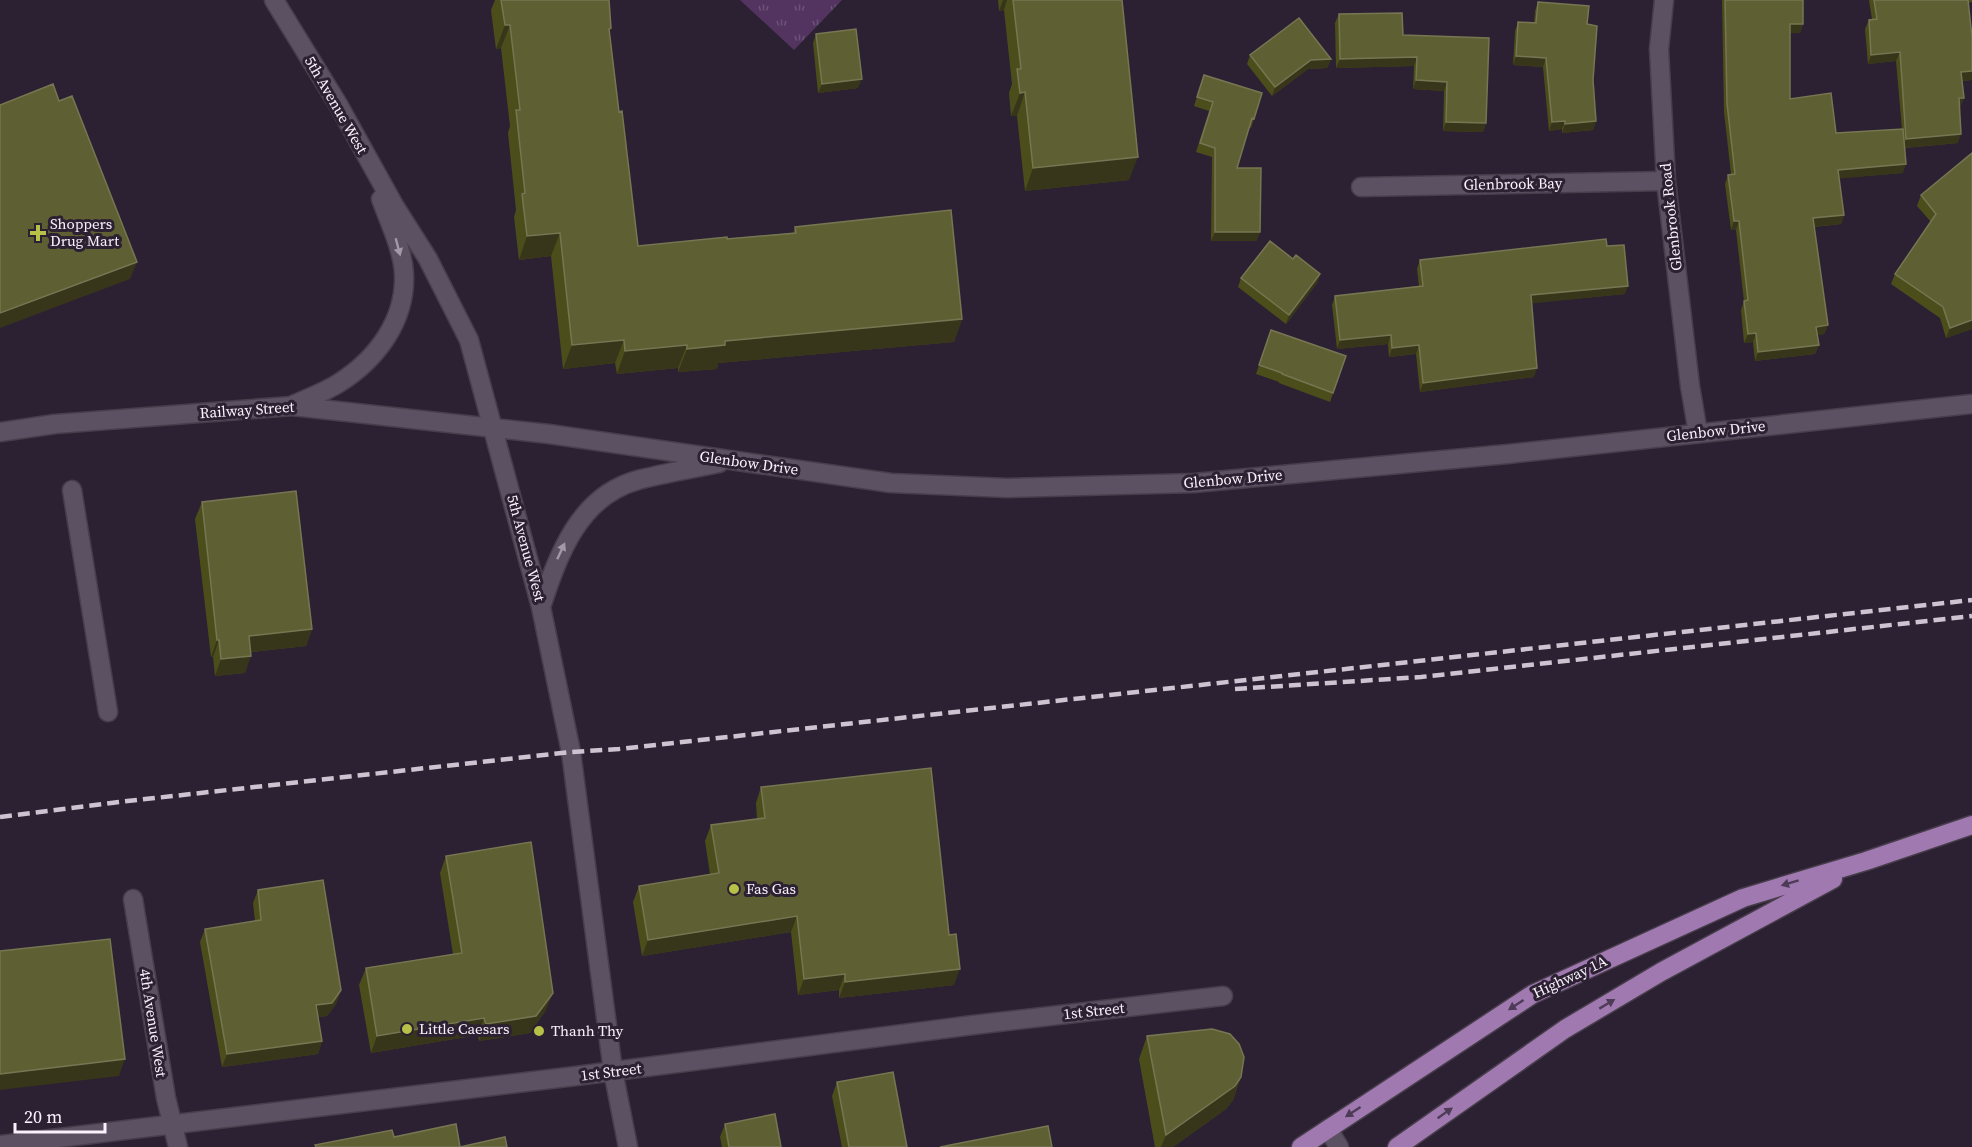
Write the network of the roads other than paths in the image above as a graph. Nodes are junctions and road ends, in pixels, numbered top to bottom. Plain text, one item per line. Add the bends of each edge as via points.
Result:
1 (274, 0) edge
2 (1664, 0) edge
3 (363, 152) junction
4 (1666, 181) junction
5 (1361, 187) dead end
6 (1972, 404) edge
7 (292, 405) junction
8 (494, 428) junction
9 (0, 432) edge
10 (1698, 433) junction
11 (732, 461) junction
12 (72, 490) dead end
13 (541, 606) junction
14 (108, 712) dead end
15 (1972, 825) edge
16 (1866, 861) junction
17 (133, 899) dead end
18 (1222, 996) dead end
19 (613, 1071) junction
20 (171, 1124) junction
21 (1328, 1129) junction
22 (0, 1145) edge
23 (178, 1147) edge
24 (628, 1147) edge
25 (1301, 1147) edge
26 (1339, 1147) edge
27 (1397, 1147) edge

1 - 3 street, 5th Avenue West
2 - 4 street, Glenbrook Road via 1659,49
3 -> 7 street via 395,237 404,272 403,300 392,330 373,355 339,383
3 - 8 street, 5th Avenue West via 428,259 469,340
4 - 5 street, Glenbrook Bay
4 - 10 street, Glenbrook Road
6 - 10 street, Glenbow Drive
7 - 8 street, Railway Street
7 - 9 street, Railway Street
8 - 11 street, Glenbow Drive
8 - 13 street, 5th Avenue West
10 - 11 street, Glenbow Drive via 1194,483 1119,486 1007,488 891,483
13 -> 11 street via 566,539 585,513 611,491 636,481
12 - 14 street
13 - 19 street, 5th Avenue West via 571,752
15 - 16 main road, Highway 1A
16 -> 21 main road, Highway 1A via 1743,898 1533,994
27 -> 16 main road, Highway 1A via 1565,1029
17 - 20 street, 4th Avenue West
18 - 19 street, 1st Street
19 - 20 street, 1st Street
19 - 24 street, 5th Avenue West
20 - 22 street, 1st Street
20 - 23 street, 4th Avenue West
21 - 25 main road, Highway 1A
21 - 26 street

